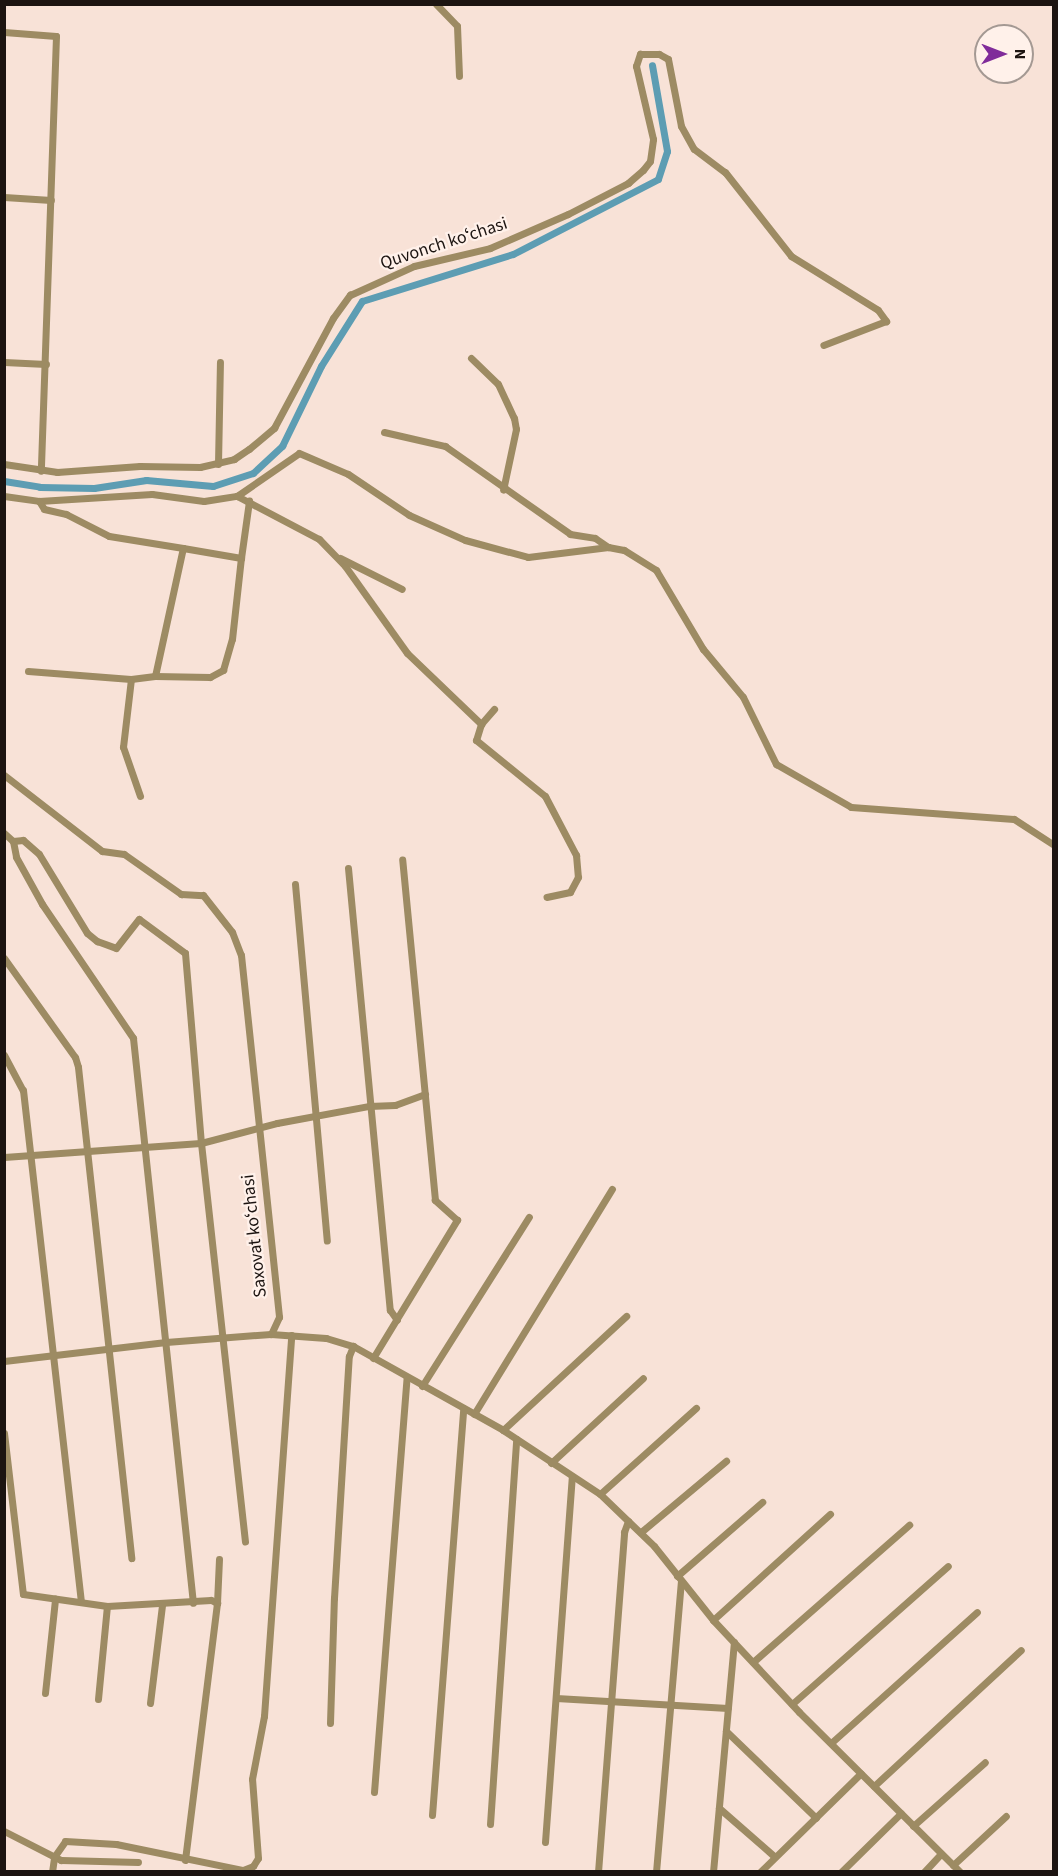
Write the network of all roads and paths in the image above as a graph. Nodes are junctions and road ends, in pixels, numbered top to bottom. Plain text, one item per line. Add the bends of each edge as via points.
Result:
1 (436, 4) edge
2 (4, 32) edge
3 (459, 76) dead end
4 (4, 197) edge
5 (51, 200) junction
6 (823, 345) dead end
7 (471, 358) dead end
8 (4, 362) edge
9 (220, 362) dead end
10 (46, 364) junction
11 (384, 432) dead end
12 (4, 464) edge
13 (218, 464) junction
14 (41, 471) junction
15 (503, 490) junction
16 (4, 496) edge
17 (237, 496) junction
18 (39, 501) junction
19 (249, 501) junction
20 (608, 547) junction
21 (183, 548) junction
22 (337, 557) junction
23 (241, 558) junction
24 (402, 589) dead end
25 (28, 671) dead end
26 (155, 676) junction
27 (131, 679) junction
28 (494, 709) dead end
29 (481, 724) junction
30 (4, 775) edge
31 (140, 796) dead end
32 (4, 833) edge
33 (13, 841) junction
34 (1053, 845) edge
35 (402, 860) dead end
36 (348, 868) dead end
37 (295, 884) dead end
38 (547, 897) dead end
39 (4, 958) edge
40 (4, 1055) edge
41 (425, 1094) junction
42 (369, 1106) junction
43 (315, 1116) junction
44 (258, 1131) junction
45 (201, 1143) junction
46 (144, 1145) junction
47 (87, 1149) junction
48 (30, 1152) junction
49 (4, 1157) edge
50 (612, 1189) dead end
51 (529, 1217) dead end
52 (327, 1241) dead end
53 (626, 1316) dead end
54 (397, 1320) junction
55 (271, 1334) junction
56 (291, 1335) junction
57 (222, 1337) junction
58 (166, 1342) junction
59 (353, 1346) junction
60 (110, 1348) junction
61 (53, 1355) junction
62 (373, 1358) junction
63 (4, 1361) edge
64 (407, 1377) junction
65 (643, 1378) dead end
66 (422, 1386) junction
67 (463, 1408) junction
68 (696, 1408) dead end
69 (474, 1414) junction
70 (503, 1430) junction
71 (4, 1433) edge
72 (516, 1439) junction
73 (726, 1461) dead end
74 (551, 1463) junction
75 (572, 1477) junction
76 (600, 1494) junction
77 (762, 1502) dead end
78 (830, 1514) dead end
79 (628, 1521) junction
80 (909, 1525) dead end
81 (640, 1532) junction
82 (245, 1542) dead end
83 (131, 1557) dead end
84 (219, 1559) dead end
85 (948, 1566) dead end
86 (679, 1579) junction
87 (55, 1599) junction
88 (81, 1602) junction
89 (193, 1603) junction
90 (217, 1603) junction
91 (162, 1605) junction
92 (107, 1606) junction
93 (977, 1612) dead end
94 (713, 1620) junction
95 (734, 1642) junction
96 (1021, 1650) dead end
97 (753, 1662) junction
98 (45, 1693) dead end
99 (556, 1698) junction
100 (98, 1699) dead end
101 (611, 1700) junction
102 (150, 1703) dead end
103 (792, 1704) junction
104 (670, 1705) junction
105 (728, 1708) junction
106 (330, 1723) dead end
107 (726, 1731) junction
108 (831, 1743) junction
109 (985, 1762) dead end
110 (861, 1773) junction
111 (874, 1786) junction
112 (374, 1792) dead end
113 (719, 1808) junction
114 (901, 1813) junction
115 (432, 1815) dead end
116 (1006, 1816) dead end
117 (816, 1818) junction
118 (490, 1824) dead end
119 (914, 1826) junction
120 (4, 1832) edge
121 (545, 1842) dead end
122 (941, 1854) junction
123 (54, 1857) junction
124 (775, 1857) junction
125 (185, 1860) junction
126 (138, 1862) dead end
127 (953, 1865) junction
128 (52, 1872) edge
129 (598, 1872) edge
130 (656, 1872) edge
131 (713, 1872) edge
132 (760, 1872) edge
133 (841, 1872) edge
134 (924, 1872) edge
135 (960, 1872) edge

1 - 3 street via 457,26
2 - 5 street via 56,36
4 - 5 street
5 - 10 street
6 - 13 street, Quvonch koʻchasi via 886,321 878,310 791,256 725,172 694,149 681,126 668,59 659,54 640,54 636,66 652,139 650,161 643,170 628,183 578,209 490,248 414,266 351,295 333,318 274,429 241,454
7 - 15 street via 498,384 514,418 516,429
8 - 10 street
9 - 13 street
10 - 14 street
11 - 15 street via 445,446
12 - 14 street, Quvonch koʻchasi
13 - 14 street, Quvonch koʻchasi
15 - 20 street via 570,534 595,538
16 - 18 street
17 - 18 street via 204,501 152,494
17 - 19 street
17 - 20 street via 299,453 348,474 409,515 465,540 528,557
18 - 21 street via 44,508 66,514 115,538
19 - 22 street via 320,539
19 - 23 street
20 - 34 street via 624,550 656,570 704,649 743,697 776,765 851,807 1014,819
21 - 23 street
21 - 26 street
22 - 24 street
22 - 29 street via 407,653
23 - 26 street via 232,639 223,670 210,677
25 - 27 street
26 - 27 street
27 - 31 street via 123,747
28 - 29 street
29 - 38 street via 476,740 542,792 576,855 575,886 565,894
30 - 44 street, Saxovat koʻchasi via 102,851 124,854 181,894 203,895 232,932 241,955
32 - 33 street
33 - 45 street via 23,840 39,854 97,941 116,948 139,919 185,953
33 - 46 street via 16,857 42,904 133,1038
35 - 41 street
36 - 42 street
37 - 43 street
39 - 47 street via 75,1057
40 - 48 street via 23,1090
41 - 42 street via 395,1105
41 - 54 street via 435,1200 457,1220
42 - 43 street
42 - 54 street via 390,1310
43 - 44 street
43 - 52 street
44 - 45 street
44 - 55 street, Saxovat koʻchasi via 279,1317
45 - 46 street
45 - 57 street
46 - 47 street
46 - 58 street
47 - 48 street
47 - 60 street
48 - 49 street
48 - 61 street
50 - 69 street
51 - 66 street
53 - 70 street
54 - 62 street
55 - 56 street
55 - 57 street
56 - 59 street via 326,1338
56 - 125 street via 264,1716 252,1779 258,1858 253,1866 243,1870
57 - 58 street
57 - 82 street
58 - 60 street
58 - 89 street
59 - 62 street
59 - 106 street via 349,1356
60 - 61 street
60 - 83 street
61 - 63 street
61 - 88 street
62 - 64 street
64 - 66 street
64 - 112 street
65 - 74 street
66 - 67 street
67 - 69 street
67 - 115 street
68 - 76 street
69 - 70 street
70 - 72 street
71 - 87 street via 23,1594
72 - 74 street
72 - 118 street
73 - 81 street
74 - 75 street
75 - 76 street
75 - 99 street
76 - 79 street
77 - 86 street
78 - 94 street
79 - 81 street
79 - 101 street
80 - 97 street
81 - 86 street
84 - 90 street
85 - 103 street
86 - 94 street
86 - 104 street
87 - 88 street
87 - 98 street
88 - 92 street
89 - 90 street
89 - 91 street
90 - 125 street
91 - 92 street
91 - 102 street
92 - 100 street
93 - 108 street
94 - 95 street
95 - 97 street
95 - 105 street
96 - 111 street
97 - 103 street
99 - 101 street
99 - 121 street
101 - 104 street
101 - 129 street
103 - 108 street
104 - 105 street
104 - 130 street
105 - 107 street
107 - 113 street
107 - 117 street
108 - 110 street
109 - 119 street
110 - 111 street
110 - 117 street
111 - 114 street
113 - 124 street
113 - 131 street
114 - 119 street
114 - 133 street
116 - 127 street
117 - 124 street
119 - 122 street
120 - 123 street
122 - 127 street
122 - 134 street
123 - 125 street via 65,1842 116,1844
123 - 126 street
123 - 128 street
124 - 132 street
127 - 135 street

